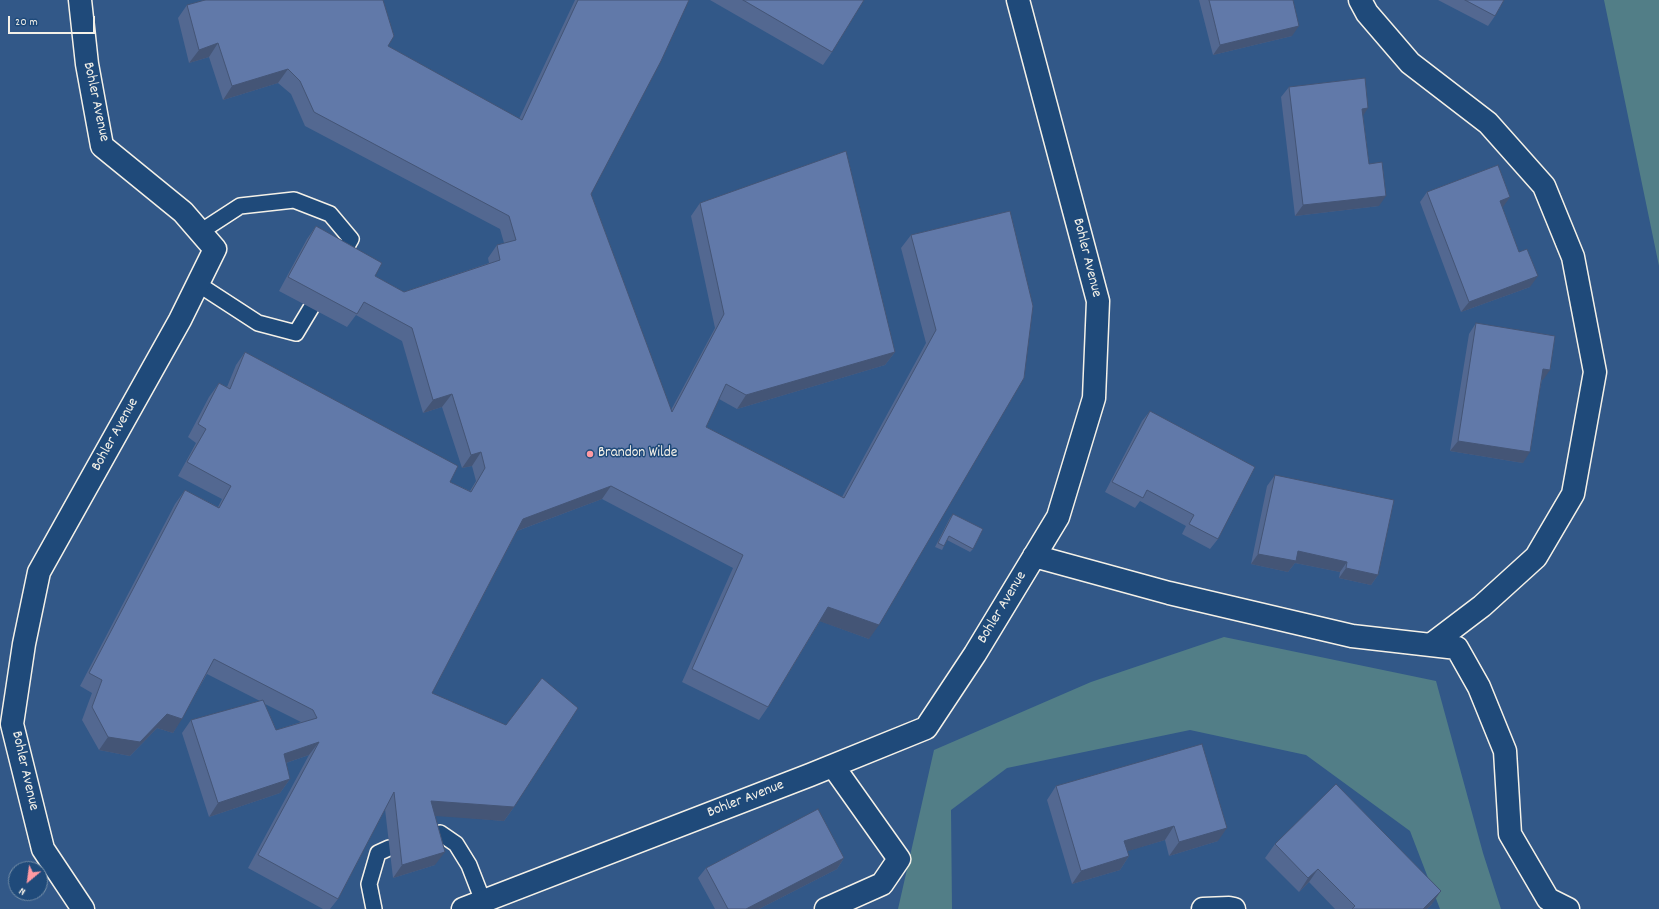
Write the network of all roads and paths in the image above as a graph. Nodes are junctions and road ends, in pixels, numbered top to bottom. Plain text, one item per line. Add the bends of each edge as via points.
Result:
1 (80, 0) edge
2 (1018, 0) edge
3 (1360, 0) edge
4 (200, 232) junction
5 (340, 258) edge
6 (198, 284) junction
7 (311, 308) edge
8 (1034, 556) junction
9 (1432, 644) junction
10 (833, 766) junction
11 (428, 838) edge
12 (389, 848) dead end
13 (483, 901) junction
14 (83, 909) edge
15 (374, 909) edge
16 (464, 909) edge
17 (826, 909) edge
18 (1203, 909) edge
19 (1234, 909) edge
20 (1568, 909) edge

1 - 4 street, Bohler Avenue via 87,64 102,146 183,212
2 - 8 street, Bohler Avenue via 1098,301 1094,398 1058,517
3 - 9 street via 1367,13 1410,63 1488,123 1544,186 1573,257 1595,372 1573,494 1536,557 1482,606
4 - 5 lane via 240,206 294,200 330,214 351,239
4 - 6 street, Bohler Avenue via 214,249
6 - 7 lane via 258,323 296,333
6 - 14 street, Bohler Avenue via 39,572 24,644 12,724 43,849
8 - 9 street via 1169,593 1352,636
8 - 10 street, Bohler Avenue via 975,654 926,728
9 - 20 street via 1456,648 1479,687 1505,751 1510,834 1548,899
10 - 13 street, Bohler Avenue
10 - 17 street via 899,859 882,884
11 - 13 lane via 440,833 456,844 469,865
12 - 15 lane via 378,853 369,884
13 - 16 street, Bohler Avenue
18 - 19 street

